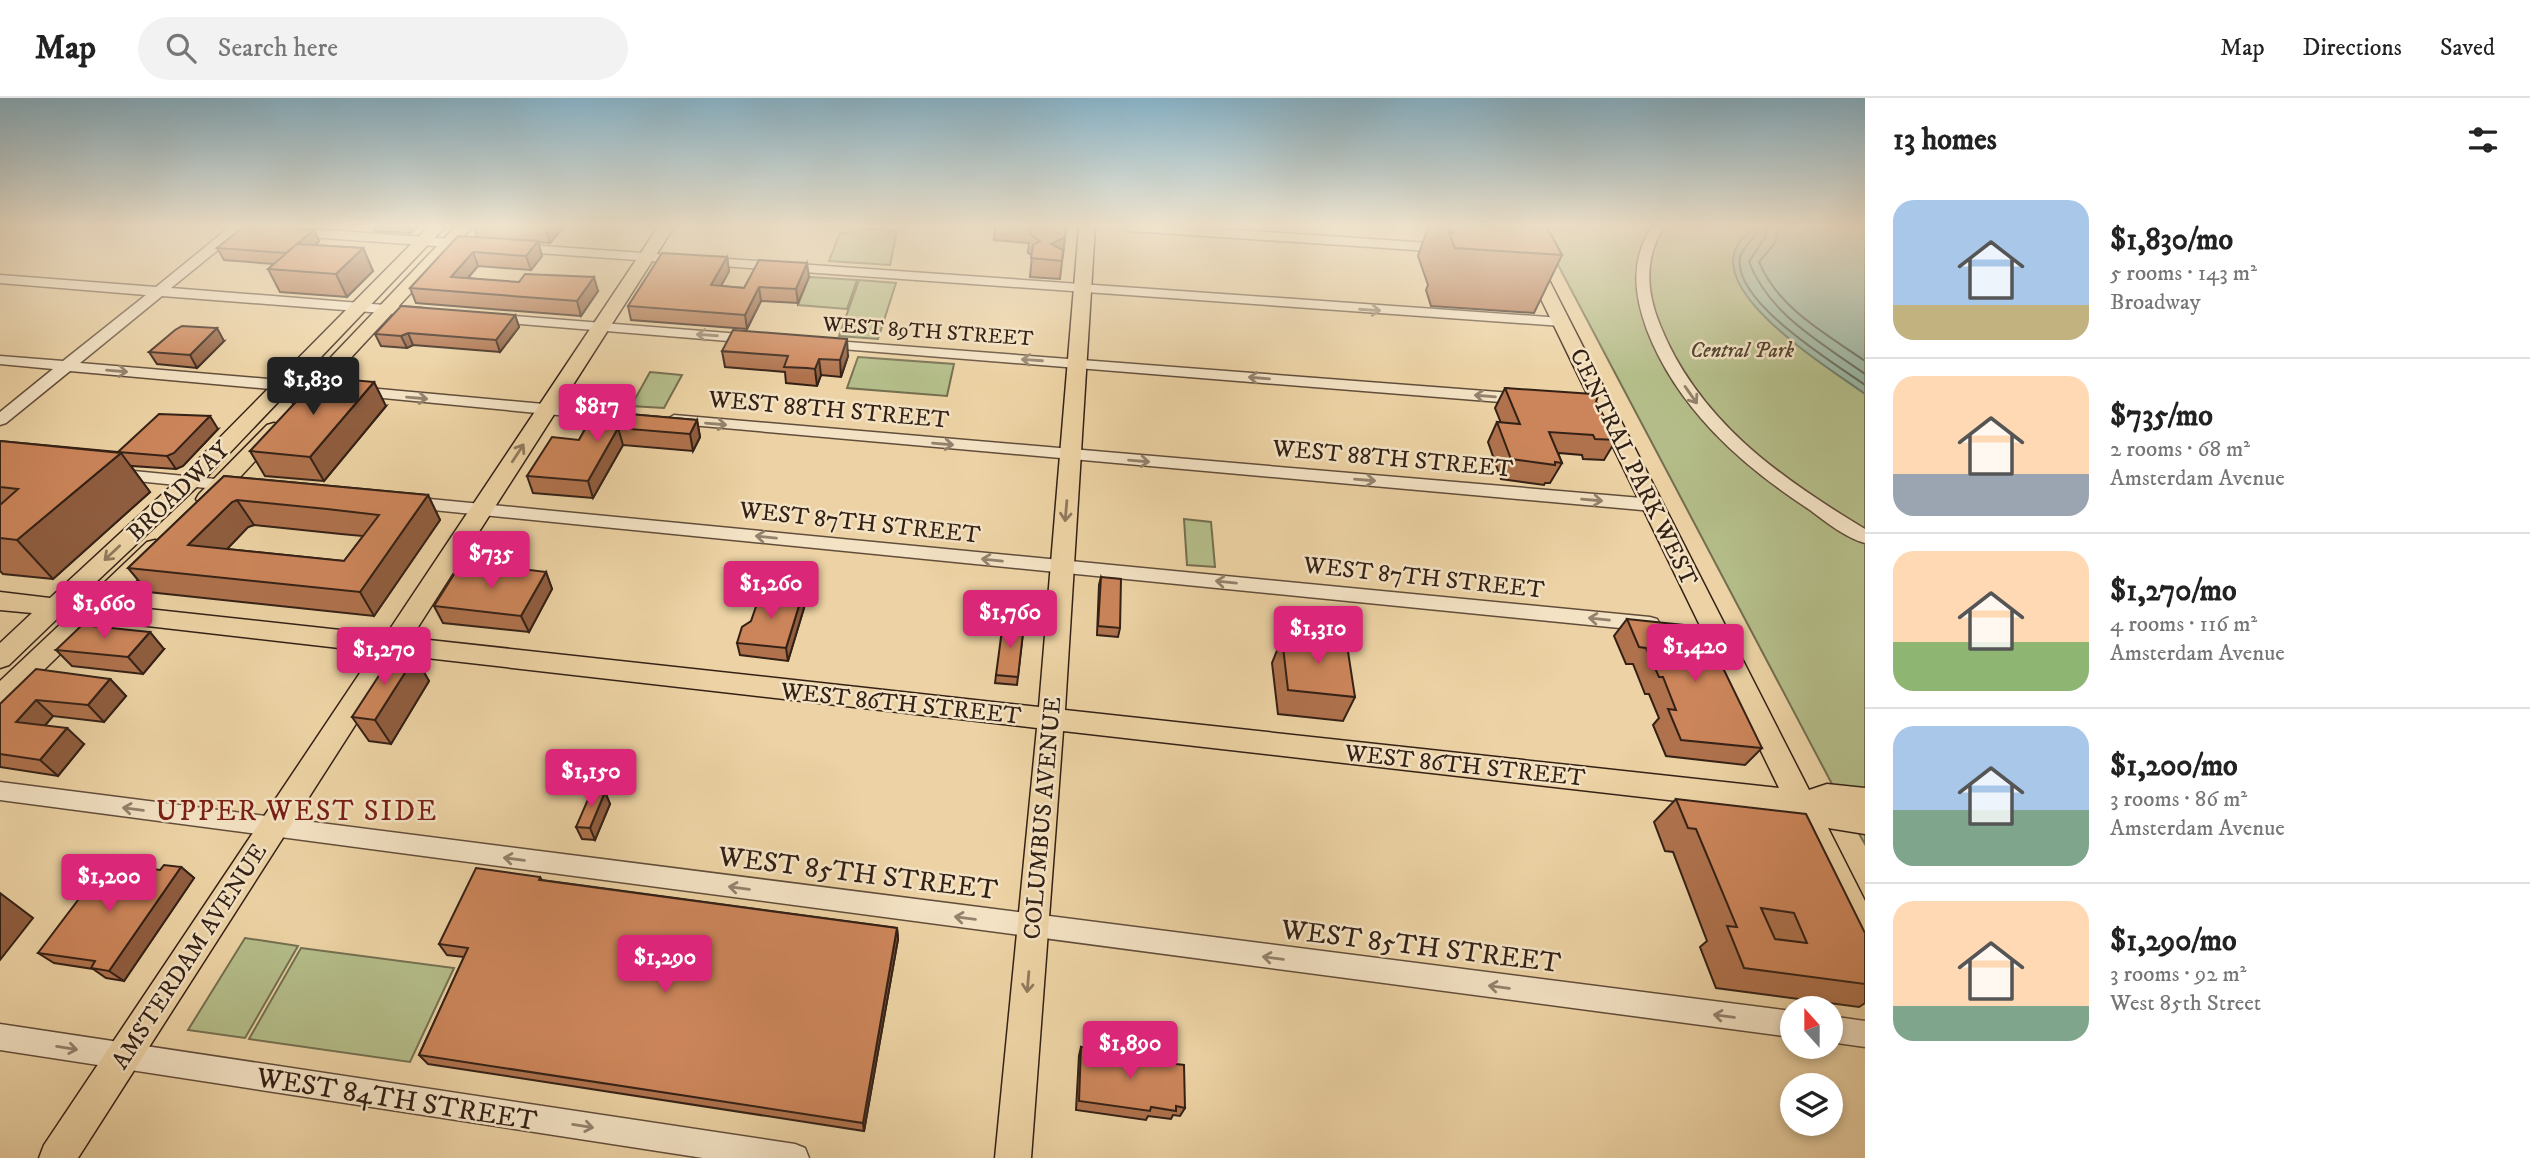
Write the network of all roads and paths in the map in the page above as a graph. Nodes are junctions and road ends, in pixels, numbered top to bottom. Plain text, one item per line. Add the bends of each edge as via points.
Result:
1 (178, 276) edge
2 (393, 276) edge
3 (409, 276) edge
4 (633, 276) edge
5 (911, 276) edge
6 (1083, 276) edge
7 (1539, 276) edge
8 (1643, 276) edge
9 (0, 279) edge
10 (1082, 289) junction
11 (160, 291) junction
12 (359, 307) junction
13 (386, 310) junction
14 (432, 313) edge
15 (472, 316) edge
16 (1562, 322) junction
17 (601, 327) junction
18 (769, 340) edge
19 (810, 343) edge
20 (0, 360) edge
21 (1076, 364) junction
22 (66, 366) junction
23 (284, 386) junction
24 (312, 388) junction
25 (1539, 401) edge
26 (1580, 404) edge
27 (1602, 405) junction
28 (547, 409) junction
29 (637, 417) edge
30 (664, 419) edge
31 (0, 420) edge
32 (1071, 455) junction
33 (93, 472) edge
34 (190, 481) junction
35 (222, 484) junction
36 (258, 488) edge
37 (389, 500) edge
38 (1653, 505) junction
39 (481, 510) junction
40 (194, 511) edge
41 (176, 529) edge
42 (1865, 537) edge
43 (1060, 566) junction
44 (0, 601) edge
45 (54, 608) junction
46 (90, 612) junction
47 (1670, 625) edge
48 (392, 646) junction
49 (0, 658) edge
50 (0, 697) edge
51 (1050, 719) junction
52 (0, 791) edge
53 (1865, 800) edge
54 (1802, 804) junction
55 (1865, 822) edge
56 (273, 827) junction
57 (1032, 927) junction
58 (1865, 933) edge
59 (1780, 1022) edge
60 (1843, 1031) edge
61 (1865, 1034) edge
62 (0, 1037) edge
63 (123, 1056) junction
64 (57, 1158) edge
65 (795, 1158) edge
66 (1013, 1158) edge

1 - 11 street
2 - 12 main road, BROADWAY
3 - 13 main road, BROADWAY
4 - 17 main road, AMSTERDAM AVENUE
5 - 10 street
6 - 10 main road, COLUMBUS AVENUE
7 - 16 main road, CENTRAL PARK WEST
8 -> 42 street via 1643,296 1661,347 1719,429 1806,500
9 - 11 street
10 -> 16 street
10 - 21 main road, COLUMBUS AVENUE
11 - 12 street
11 - 22 street
12 - 13 street
12 - 23 main road, BROADWAY
13 - 14 street
13 - 24 main road, BROADWAY
15 - 17 street
16 - 27 main road, CENTRAL PARK WEST
18 -> 17 street
17 - 28 main road, AMSTERDAM AVENUE
21 -> 19 street, WEST 89TH STREET
20 - 22 street
25 -> 21 street, WEST 89TH STREET
21 - 32 main road, COLUMBUS AVENUE
22 -> 23 street
22 - 31 street
23 - 24 street
23 - 34 main road, BROADWAY
24 -> 28 street
24 - 35 main road, BROADWAY
26 - 27 street
27 - 38 main road, CENTRAL PARK WEST
28 - 29 street
39 -> 28 main road, AMSTERDAM AVENUE
30 -> 32 street, WEST 88TH STREET
32 -> 38 street, WEST 88TH STREET
32 -> 43 main road, COLUMBUS AVENUE
33 - 34 street
34 - 35 street
34 -> 45 main road, BROADWAY
35 - 36 street
35 - 40 main road, BROADWAY
37 - 39 street, WEST 87TH STREET
38 - 54 main road, CENTRAL PARK WEST via 1705,629
43 -> 39 street, WEST 87TH STREET
39 - 48 main road, AMSTERDAM AVENUE
41 - 46 main road, BROADWAY
47 -> 43 street, WEST 87TH STREET
43 - 51 main road, COLUMBUS AVENUE
44 - 45 main road, WEST 86TH STREET
45 - 46 main road, WEST 86TH STREET
45 - 49 main road, BROADWAY
46 - 48 main road, WEST 86TH STREET
46 - 50 main road, BROADWAY
48 - 51 main road, WEST 86TH STREET
48 - 56 main road, AMSTERDAM AVENUE
51 - 54 main road, WEST 86TH STREET
51 - 57 main road, COLUMBUS AVENUE
56 -> 52 street, WEST 85TH STREET
53 - 54 main road via 1827,796
54 - 55 main road via 1838,819
54 - 58 main road, CENTRAL PARK WEST
57 -> 56 street, WEST 85TH STREET
56 - 63 main road, AMSTERDAM AVENUE
59 -> 57 street, WEST 85TH STREET
57 -> 66 main road, COLUMBUS AVENUE
60 - 61 street
62 -> 63 street, WEST 84TH STREET
63 - 64 main road, AMSTERDAM AVENUE
63 -> 65 street, WEST 84TH STREET

